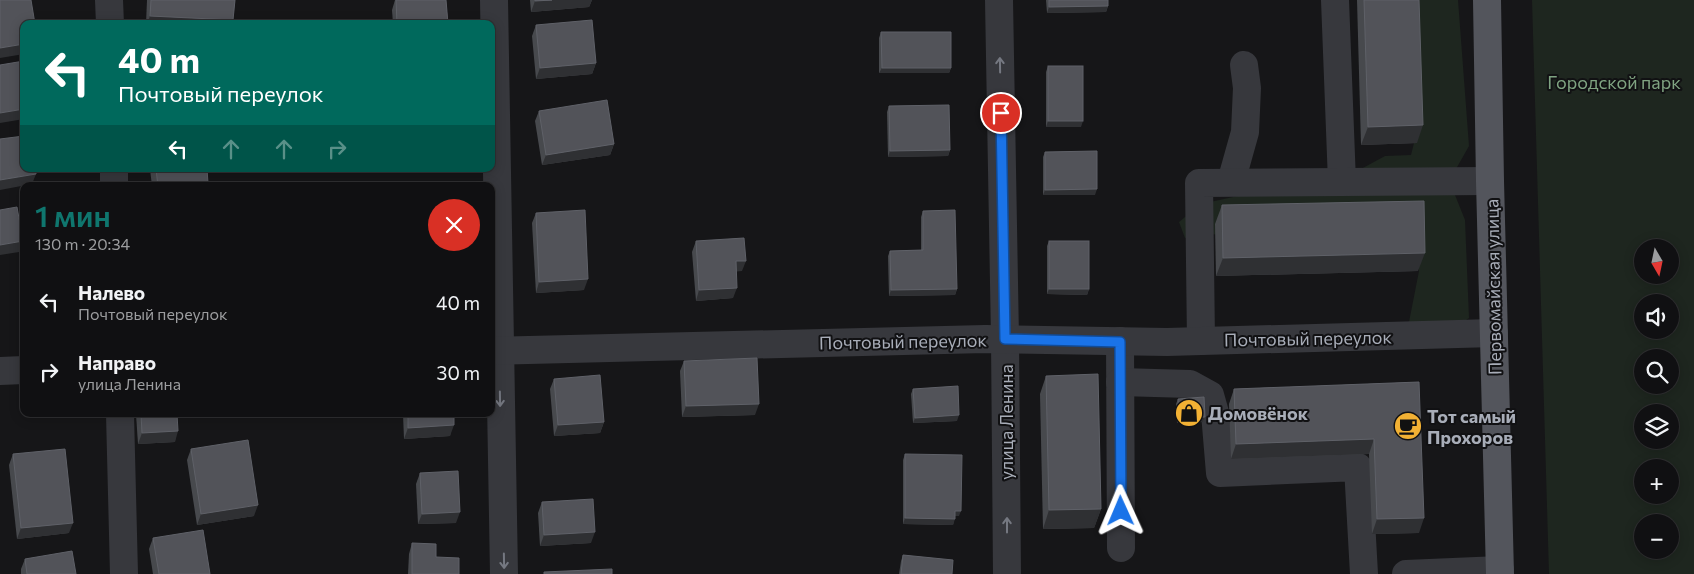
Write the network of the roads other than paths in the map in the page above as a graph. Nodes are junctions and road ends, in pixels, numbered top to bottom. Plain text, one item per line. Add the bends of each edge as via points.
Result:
1 (109, 0) edge
2 (494, 0) edge
3 (999, 0) edge
4 (1335, 0) edge
5 (1488, 0) edge
6 (110, 20) edge
7 (494, 20) edge
8 (1244, 66) dead end
9 (1490, 181) junction
10 (1231, 182) junction
11 (1342, 182) junction
12 (1494, 333) junction
13 (1005, 339) junction
14 (1201, 341) junction
15 (1120, 342) junction
16 (495, 351) edge
17 (20, 370) edge
18 (0, 371) edge
19 (1120, 382) junction
20 (120, 417) edge
21 (1121, 548) dead end
22 (1500, 572) edge
23 (124, 574) edge
24 (504, 574) edge
25 (1007, 574) edge
26 (1364, 574) edge
27 (1406, 574) edge

1 - 6 street
2 - 7 street
13 -> 3 street, улица Ленина
4 - 11 street
5 - 9 main road, Первомайская улица
8 - 10 street via 1246,132
9 - 11 street
9 - 12 main road, Первомайская улица
10 - 11 street
10 - 14 street via 1199,183
12 - 14 street, Почтовый переулок
12 - 22 main road, Первомайская улица
13 - 15 street, Почтовый переулок
13 - 16 street, Почтовый переулок
25 -> 13 street, улица Ленина
14 - 15 street, Почтовый переулок
15 - 19 street
16 -> 24 street
17 - 18 street
19 - 21 street
19 - 26 street via 1190,384 1210,395 1215,413 1220,473 1358,467
20 - 23 street
22 - 27 street

